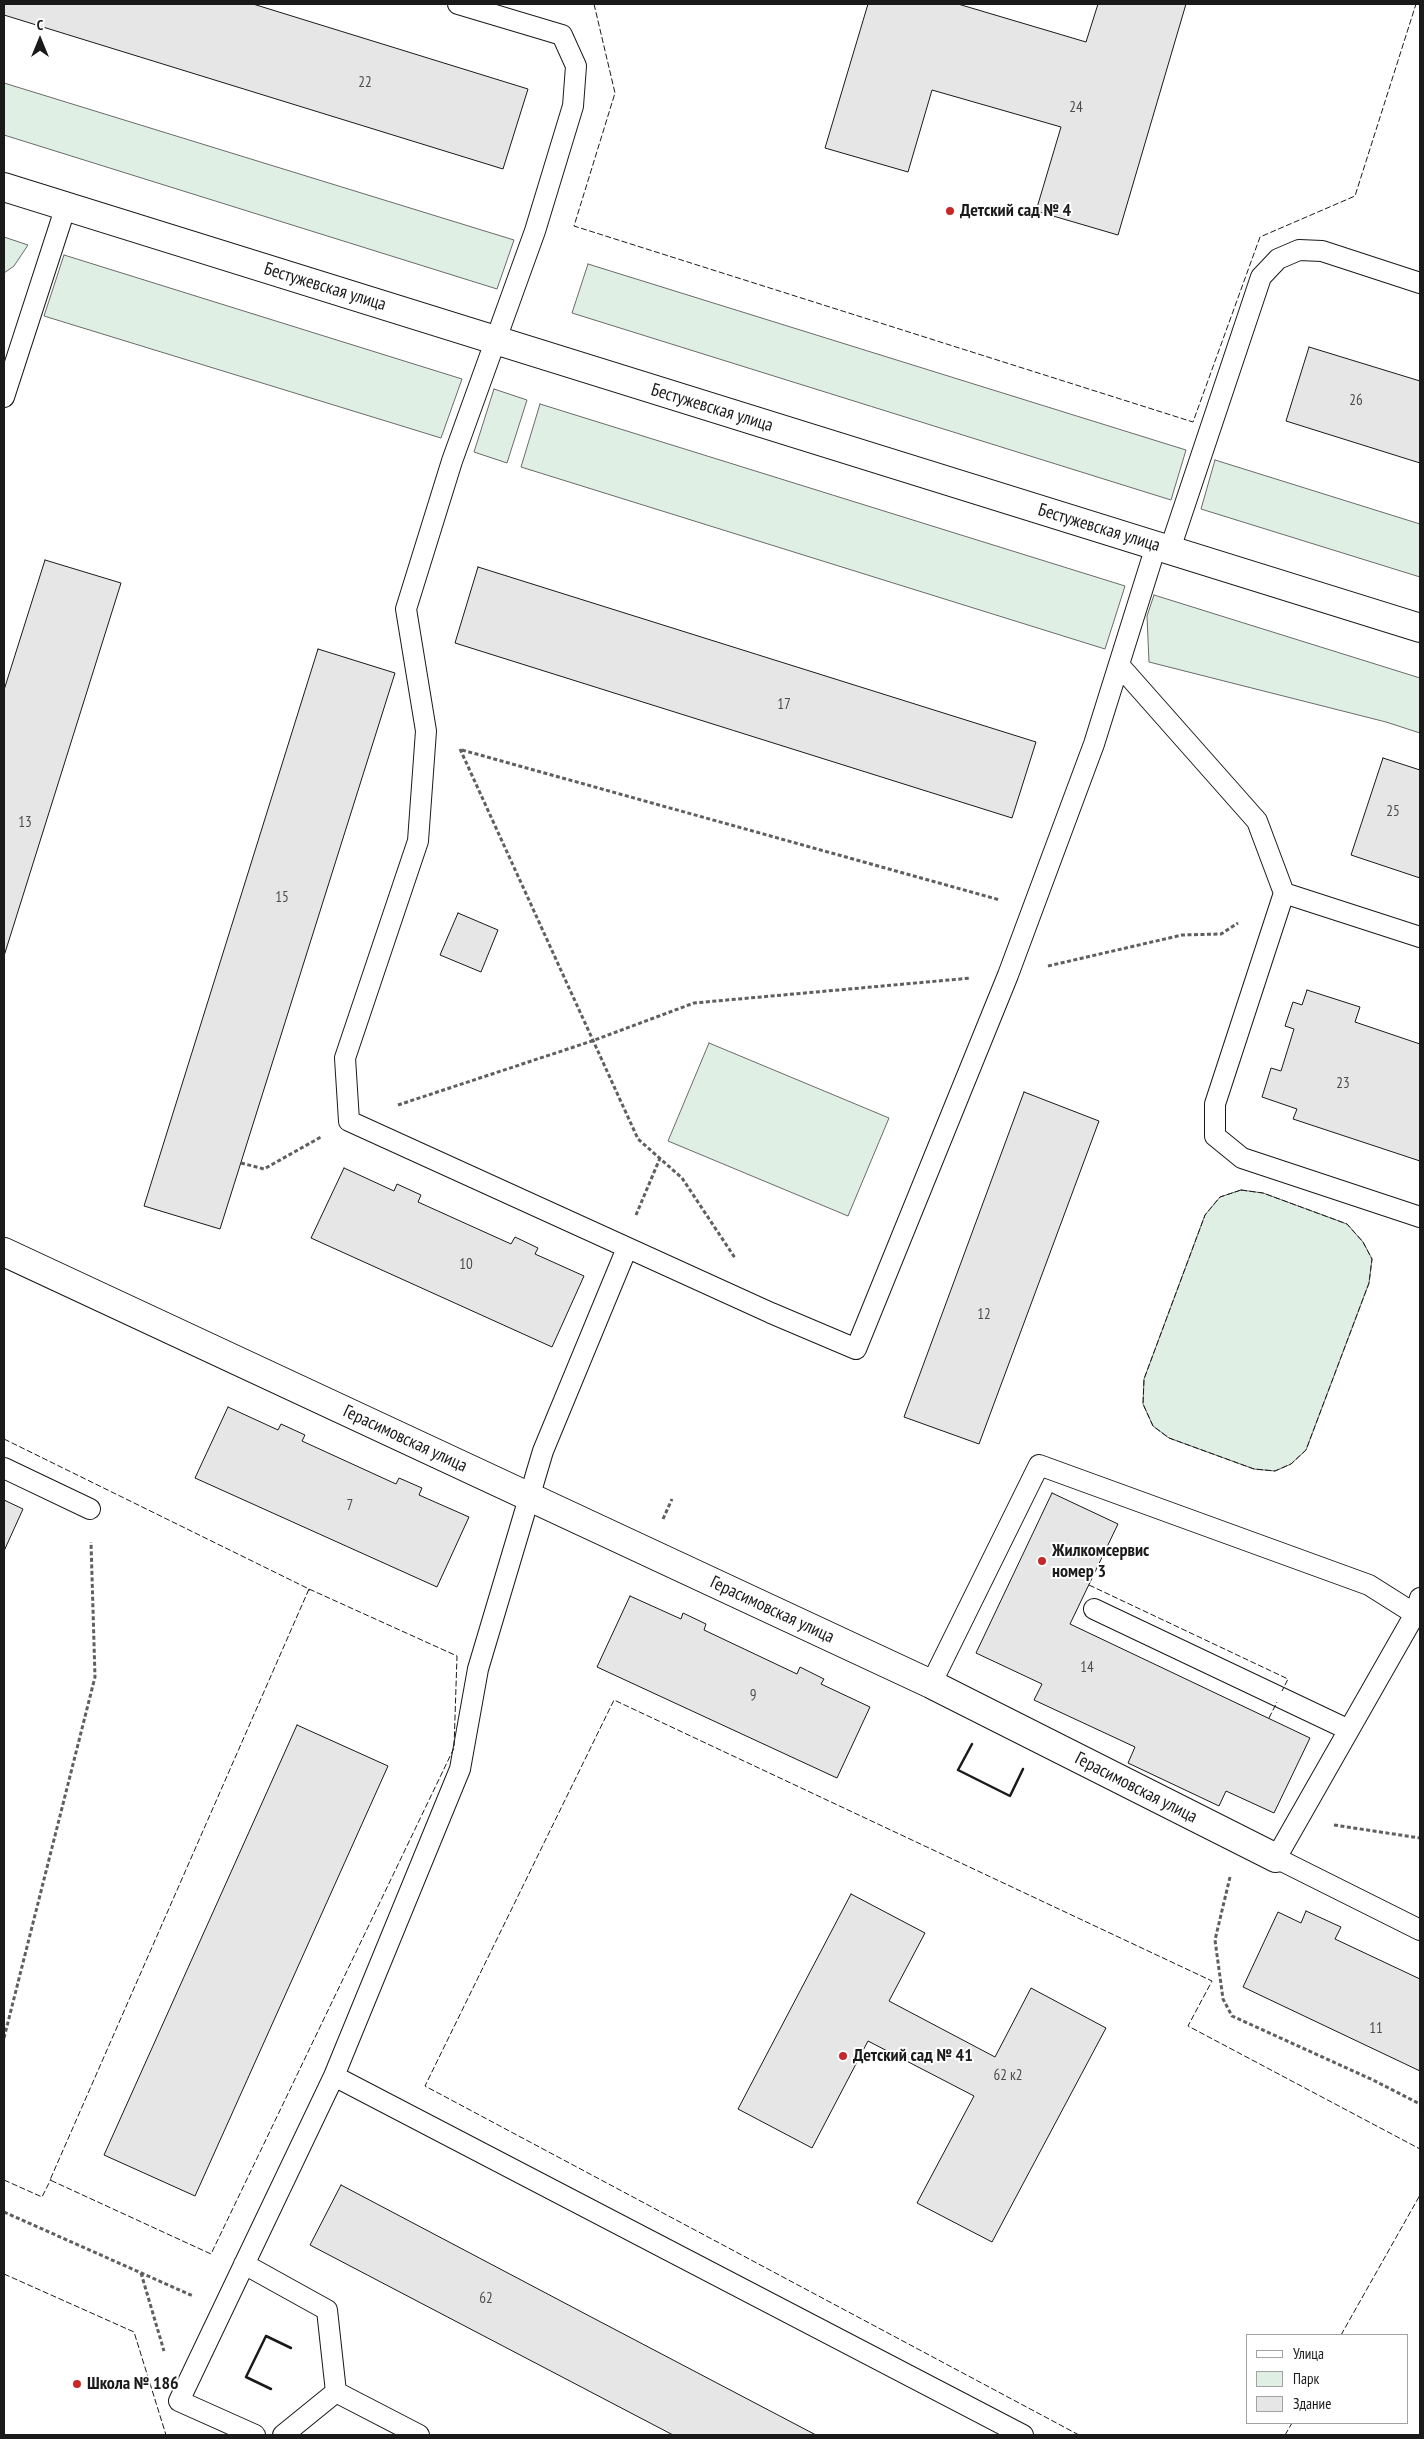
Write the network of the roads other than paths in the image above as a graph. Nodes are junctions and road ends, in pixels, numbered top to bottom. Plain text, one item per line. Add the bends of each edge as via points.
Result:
1 (458, 4) edge
2 (4, 187) edge
3 (66, 206) junction
4 (1420, 283) edge
5 (495, 341) junction
6 (4, 397) edge
7 (1163, 547) junction
8 (1420, 628) edge
9 (1119, 665) junction
10 (1284, 893) junction
11 (1420, 937) edge
12 (1420, 1216) edge
13 (627, 1248) junction
14 (4, 1252) edge
15 (4, 1468) edge
16 (530, 1497) junction
17 (90, 1508) road end
18 (1094, 1609) dead end
19 (1418, 1610) edge
20 (930, 1684) junction
21 (1349, 1730) junction
22 (1276, 1858) junction
23 (1420, 1930) edge
24 (334, 2076) junction
25 (244, 2264) junction
26 (336, 2392) junction
27 (255, 2435) edge
28 (283, 2435) edge
29 (419, 2435) edge
30 (1023, 2435) edge

1 - 5 lane via 562,35 576,66 573,106 535,231
2 - 3 street, Бестужевская улица
3 - 5 street, Бестужевская улица
3 - 6 lane
4 - 7 lane via 1322,252 1299,250 1278,259 1261,277
5 - 7 street, Бестужевская улица
5 - 13 lane via 452,461 406,609 426,731 418,841 345,1058 350,1121
7 - 8 street, Бестужевская улица
7 - 9 lane
9 - 10 lane via 1257,821
9 - 13 lane via 1094,744 1008,975 856,1349
10 - 11 lane
10 - 12 lane via 1215,1104 1215,1136 1242,1158
13 - 16 lane via 543,1451
14 - 16 street, Герасимовская улица
15 - 17 lane
16 - 20 street, Герасимовская улица
16 - 24 lane via 478,1669 460,1769
18 - 21 lane
19 - 20 lane via 1369,1585 1039,1465
19 - 21 lane
20 - 22 street, Герасимовская улица
21 - 22 lane
22 - 23 lane
24 - 25 lane
24 - 30 lane
25 - 26 lane via 327,2310
25 - 27 lane via 179,2401
26 - 28 lane
26 - 29 lane

